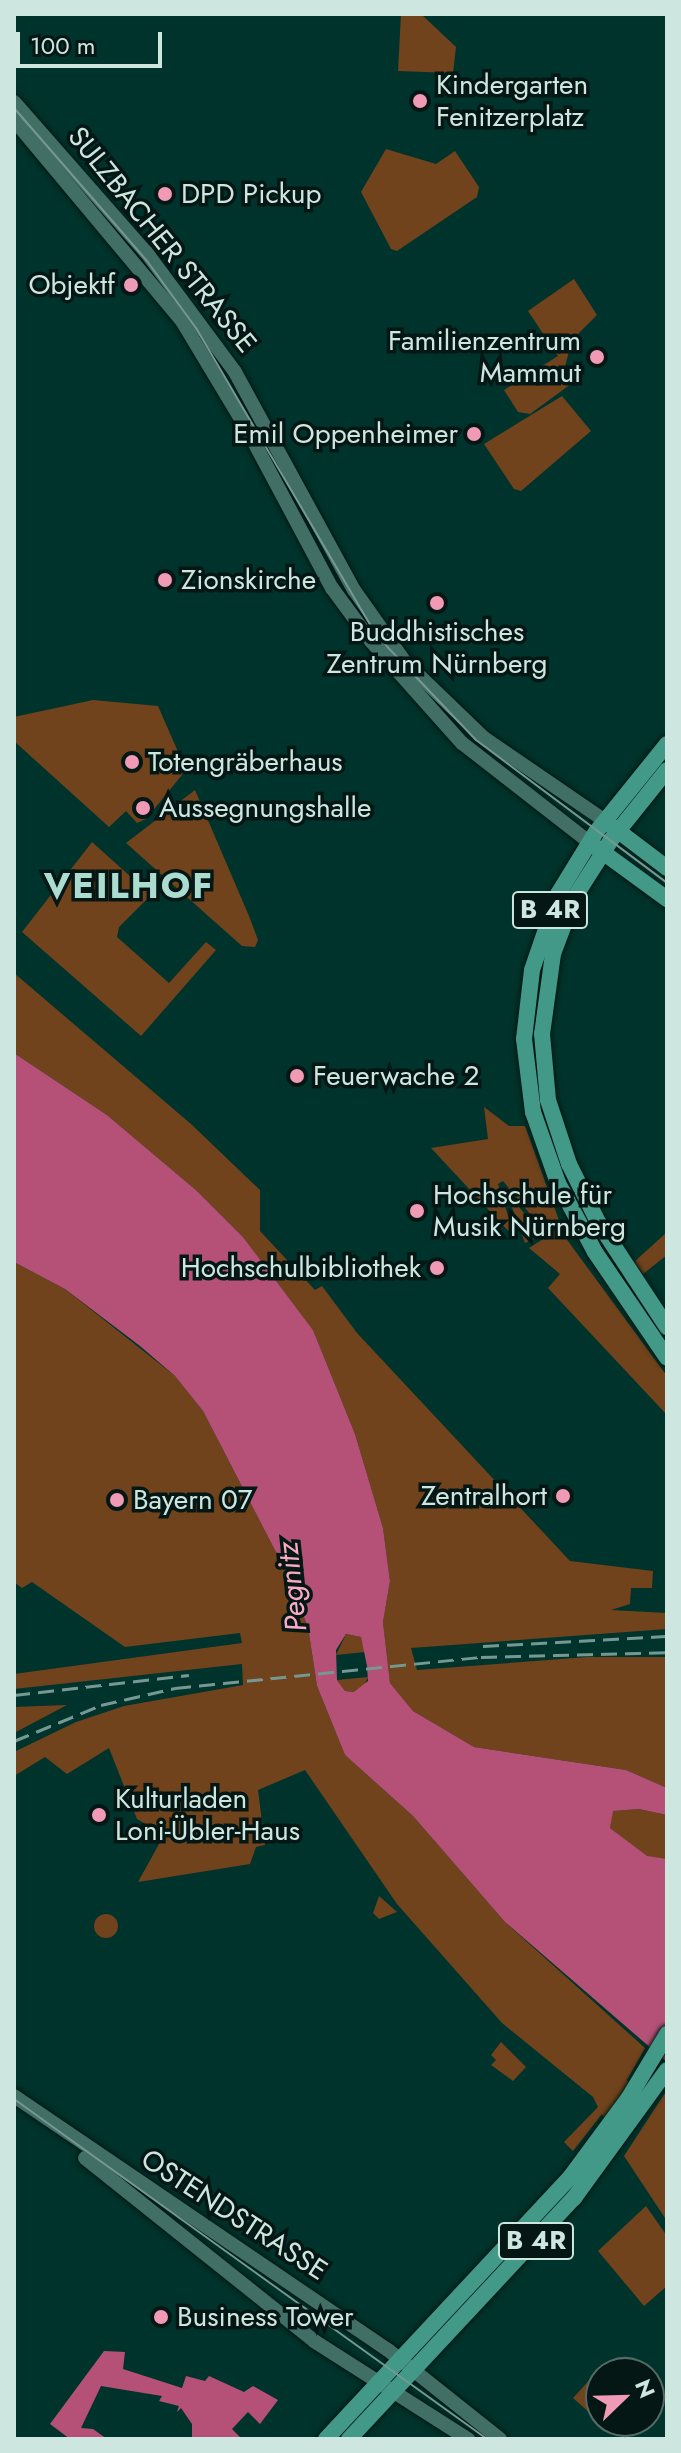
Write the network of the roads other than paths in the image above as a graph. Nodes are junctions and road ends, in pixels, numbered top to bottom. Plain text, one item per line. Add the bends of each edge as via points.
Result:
1 (14, 102) edge
2 (14, 120) edge
3 (374, 634) junction
4 (667, 744) edge
5 (660, 769) edge
6 (611, 826) junction
7 (596, 847) junction
8 (667, 868) edge
9 (667, 899) edge
10 (528, 985) junction
11 (542, 1034) junction
12 (667, 1327) edge
13 (667, 1358) edge
14 (667, 2034) edge
15 (667, 2070) edge
16 (14, 2096) edge
17 (14, 2107) edge
18 (398, 2357) junction
19 (412, 2369) junction
20 (376, 2381) junction
21 (391, 2391) junction
22 (480, 2422) junction
23 (326, 2439) edge
24 (349, 2439) edge
25 (468, 2439) edge
26 (500, 2439) edge

1 - 3 main road, SULZBACHER STRASSE via 146,252 235,372
2 - 3 main road, SULZBACHER STRASSE via 135,260 186,328 248,431 323,574
3 - 6 main road via 474,730
3 - 7 main road via 462,743
4 - 5 main road, B 4R
5 - 6 main road, B 4R
6 - 7 main road, B 4R
6 - 8 main road
7 - 9 main road
7 - 10 main road, B 4R via 549,913
7 - 11 main road, B 4R via 557,939
10 - 11 main road, B 4R
10 - 13 main road, B 4R via 526,1075 547,1159 582,1230
11 - 12 main road, B 4R via 548,1100 569,1164 598,1222
14 - 18 main road, B 4R via 635,2089 550,2200
15 - 19 main road, B 4R via 574,2198
16 - 18 main road, OSTENDSTRASSE
17 - 20 main road, OSTENDSTRASSE via 314,2341
18 - 19 main road, OSTENDSTRASSE
18 - 20 main road, B 4R
19 - 21 main road, B 4R
19 - 22 main road, OSTENDSTRASSE
20 - 21 main road, OSTENDSTRASSE
20 - 23 main road, B 4R
21 - 24 main road, B 4R
21 - 25 main road, OSTENDSTRASSE
22 - 25 main road
22 - 26 main road, OSTENDSTRASSE

